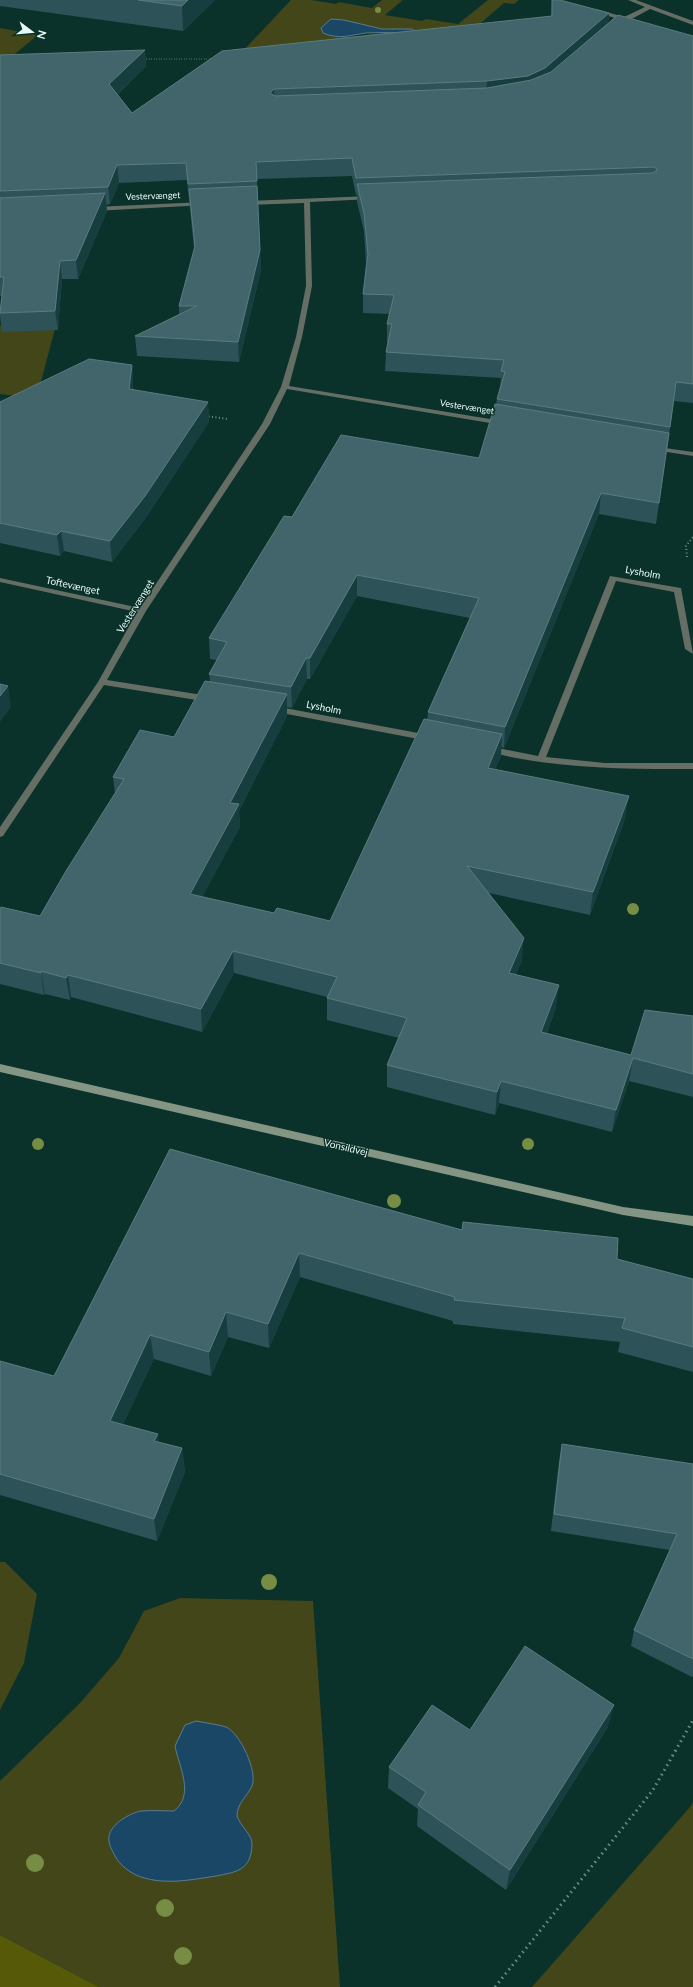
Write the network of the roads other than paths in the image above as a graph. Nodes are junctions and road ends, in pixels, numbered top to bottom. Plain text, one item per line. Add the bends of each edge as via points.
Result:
1 (631, 0) edge
2 (650, 7) junction
3 (588, 8) edge
4 (625, 19) junction
5 (693, 23) edge
6 (610, 31) edge
7 (377, 198) edge
8 (307, 200) junction
9 (236, 203) edge
10 (213, 204) edge
11 (87, 209) edge
12 (285, 387) junction
13 (513, 425) edge
14 (646, 447) edge
15 (693, 454) edge
16 (0, 580) edge
17 (142, 611) junction
18 (693, 651) edge
19 (102, 682) junction
20 (217, 700) edge
21 (263, 708) edge
22 (441, 740) edge
23 (480, 747) edge
24 (541, 759) junction
25 (693, 766) edge
26 (0, 834) edge
27 (0, 1068) edge
28 (693, 1221) edge

1 - 2 street
2 - 4 street
2 - 5 street
3 - 4 street
4 - 6 street
7 - 8 street
8 - 9 street
8 - 12 street, Vestervænget via 309,286 299,337
10 - 11 street, Vestervænget
12 - 13 street, Vestervænget
12 - 17 street, Vestervænget via 266,424
14 - 15 street
16 - 17 street, Toftevænget
17 - 19 street, Vestervænget
18 - 24 street, Lysholm via 689,649 678,590 613,578
19 - 20 street
19 - 26 street, Vestervænget
21 - 22 street, Lysholm
23 - 24 street
24 - 25 street via 605,766
27 - 28 main road, Vonsildvej via 622,1211

